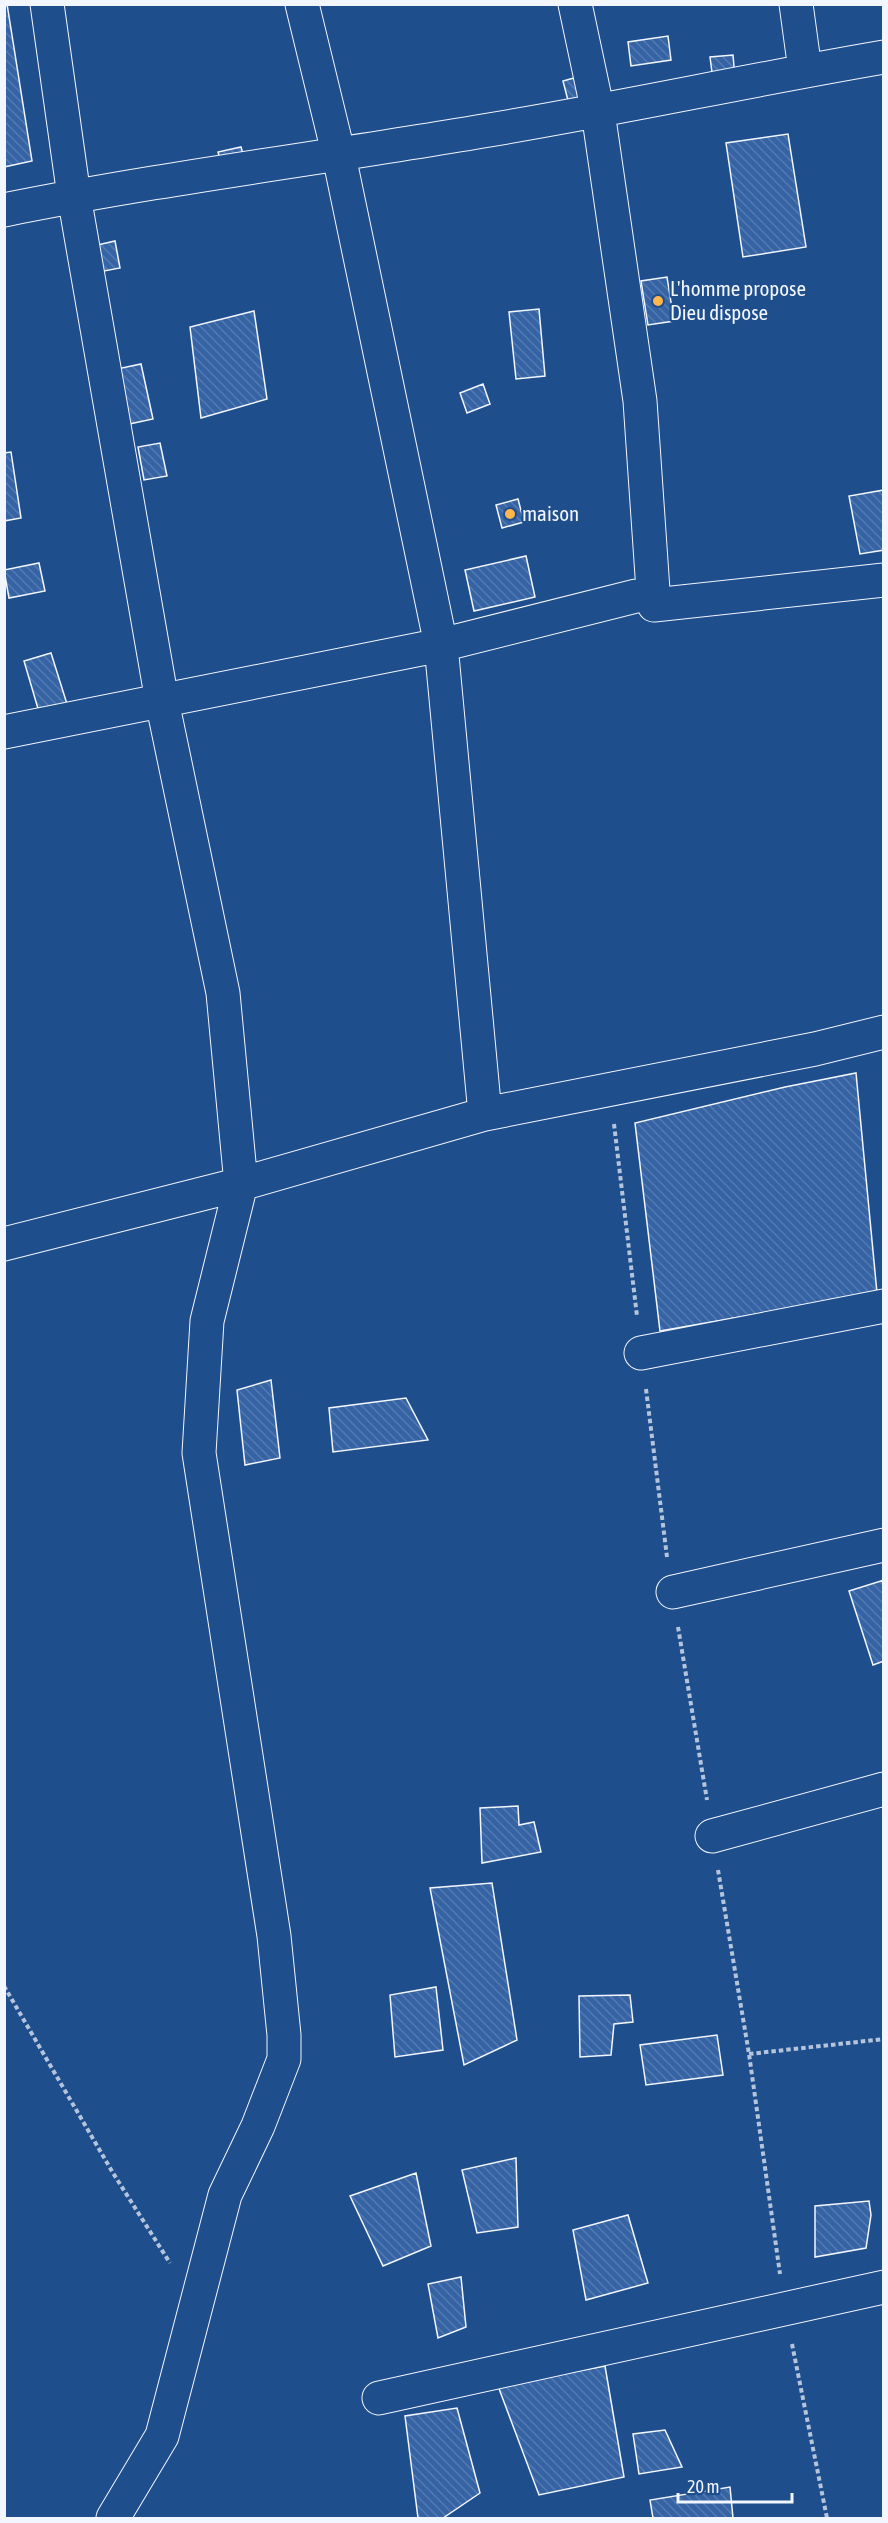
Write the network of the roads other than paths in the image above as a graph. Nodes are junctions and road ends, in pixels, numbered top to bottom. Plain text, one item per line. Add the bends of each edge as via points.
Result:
1 (47, 4) edge
2 (302, 4) edge
3 (575, 4) edge
4 (796, 4) edge
5 (884, 57) edge
6 (805, 70) junction
7 (598, 112) junction
8 (339, 156) junction
9 (74, 196) junction
10 (4, 210) edge
11 (884, 580) edge
12 (636, 596) dead end
13 (441, 645) junction
14 (162, 701) junction
15 (4, 732) edge
16 (884, 1032) edge
17 (485, 1114) junction
18 (241, 1184) junction
19 (4, 1244) edge
20 (884, 1306) edge
21 (641, 1353) dead end
22 (884, 1545) edge
23 (673, 1592) dead end
24 (884, 1789) edge
25 (712, 1836) dead end
26 (884, 2287) edge
27 (379, 2398) dead end
28 (113, 2518) edge

1 - 9 street
2 - 8 street
3 - 7 street
4 - 6 street
5 - 6 street
6 - 7 street
7 - 8 street
7 - 11 street via 640,401 654,605
8 - 9 street
8 - 13 street
9 - 10 street
9 - 14 street
12 - 13 street
13 - 14 street
13 - 17 street
14 - 15 street
14 - 18 street via 223,993
16 - 17 street
17 - 18 street
18 - 19 street
18 - 28 street via 207,1321 199,1453 274,1936 284,2060 225,2195 162,2436
20 - 21 street
22 - 23 street
24 - 25 street
26 - 27 street

